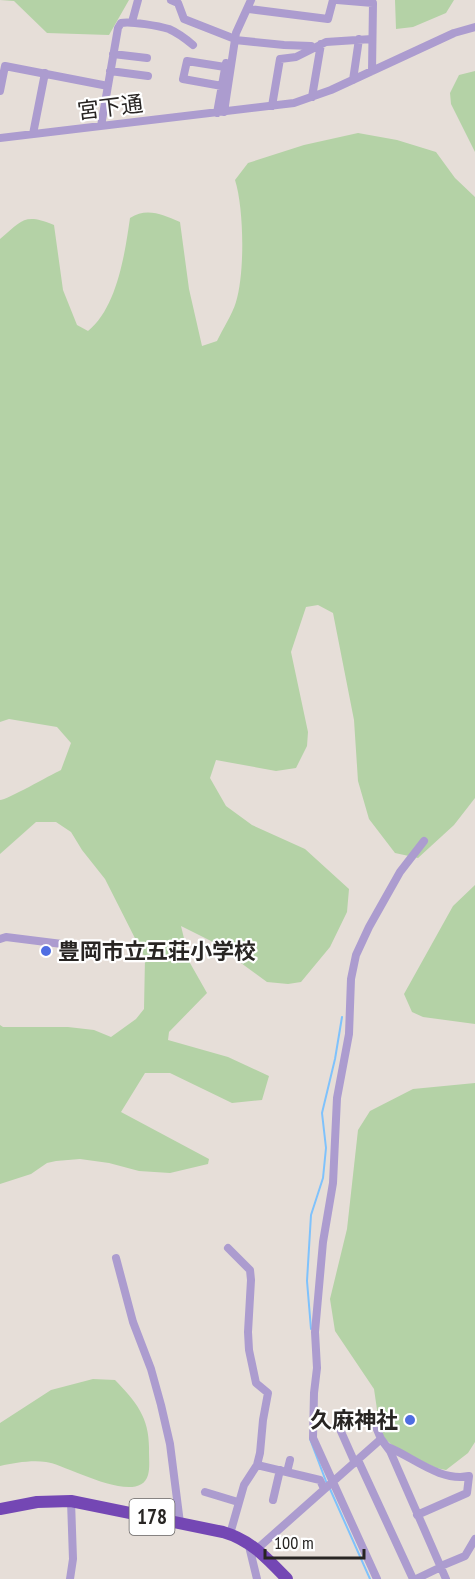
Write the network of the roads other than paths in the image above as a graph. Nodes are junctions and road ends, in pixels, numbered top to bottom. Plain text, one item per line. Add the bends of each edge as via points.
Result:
1 (138, 0) edge
2 (171, 0) edge
3 (335, 0) edge
4 (250, 4) edge
5 (132, 22) junction
6 (475, 27) edge
7 (359, 39) junction
8 (372, 39) junction
9 (235, 40) junction
10 (321, 44) junction
11 (193, 45) dead end
12 (311, 46) dead end
13 (113, 54) junction
14 (147, 58) dead end
15 (2, 65) edge
16 (110, 71) junction
17 (372, 71) junction
18 (45, 74) junction
19 (148, 76) dead end
20 (353, 80) junction
21 (108, 86) junction
22 (222, 86) junction
23 (0, 91) edge
24 (312, 97) junction
25 (272, 106) junction
26 (221, 112) junction
27 (100, 126) junction
28 (33, 134) junction
29 (0, 138) edge
30 (424, 841) dead end
31 (0, 939) edge
32 (86, 947) dead end
33 (228, 1248) dead end
34 (116, 1258) dead end
35 (371, 1415) dead end
36 (339, 1427) dead end
37 (384, 1443) junction
38 (290, 1460) dead end
39 (356, 1461) junction
40 (256, 1465) junction
41 (283, 1471) junction
42 (333, 1482) junction
43 (324, 1489) junction
44 (205, 1492) dead end
45 (273, 1500) dead end
46 (71, 1501) junction
47 (238, 1502) junction
48 (0, 1509) edge
49 (417, 1515) junction
50 (180, 1523) junction
51 (230, 1534) junction
52 (475, 1539) edge
53 (253, 1546) junction
54 (441, 1567) junction
55 (70, 1579) edge
56 (257, 1579) edge
57 (287, 1579) edge
58 (377, 1579) edge
59 (415, 1579) edge
60 (446, 1579) edge

1 - 5 street
2 - 9 street via 178,3 184,19
3 - 4 street via 328,19
3 - 8 street via 373,3
4 - 9 street
5 - 11 street via 168,29
5 - 13 street via 119,26
6 - 17 street, 宮下通
7 - 8 street
7 - 10 street
7 - 20 street
8 - 17 street
9 - 12 street
9 - 26 street
10 - 24 street
10 - 25 street via 296,57 280,58
13 - 14 street
13 - 16 street
15 - 18 street
15 - 23 street
16 - 19 street
16 - 21 street
17 - 20 street, 宮下通
18 - 21 street
18 - 28 street
20 - 24 street, 宮下通
21 - 27 street
22 - 22 street via 183,79 187,61 225,65
22 - 26 street
24 - 25 street, 宮下通
25 - 26 street, 宮下通
26 - 27 street, 宮下通
27 - 28 street, 宮下通
28 - 29 street, 宮下通
30 - 42 street via 400,872 369,927 356,955 351,979 350,1034 336,1098 333,1183 315,1332 313,1438
31 - 32 street
33 - 40 street via 250,1270 249,1350 256,1383 268,1393
34 - 50 street via 161,1405
35 - 37 street
36 - 39 street
37 - 39 street
37 - 49 street
37 - 49 street via 438,1471 458,1478 469,1476 466,1493
38 - 41 street
39 - 42 street
39 - 59 street
40 - 41 street
40 - 47 street
41 - 43 street via 320,1480
41 - 45 street
42 - 43 street
42 - 58 street
43 - 53 street
44 - 47 street
46 - 48 highway, 178
46 - 50 highway, 178
46 - 55 street
47 - 51 street
49 - 54 street
50 - 51 highway, 178
51 - 53 highway, 178
52 - 54 street via 465,1556
53 - 56 street
53 - 57 highway, 178
54 - 59 street
54 - 60 street

